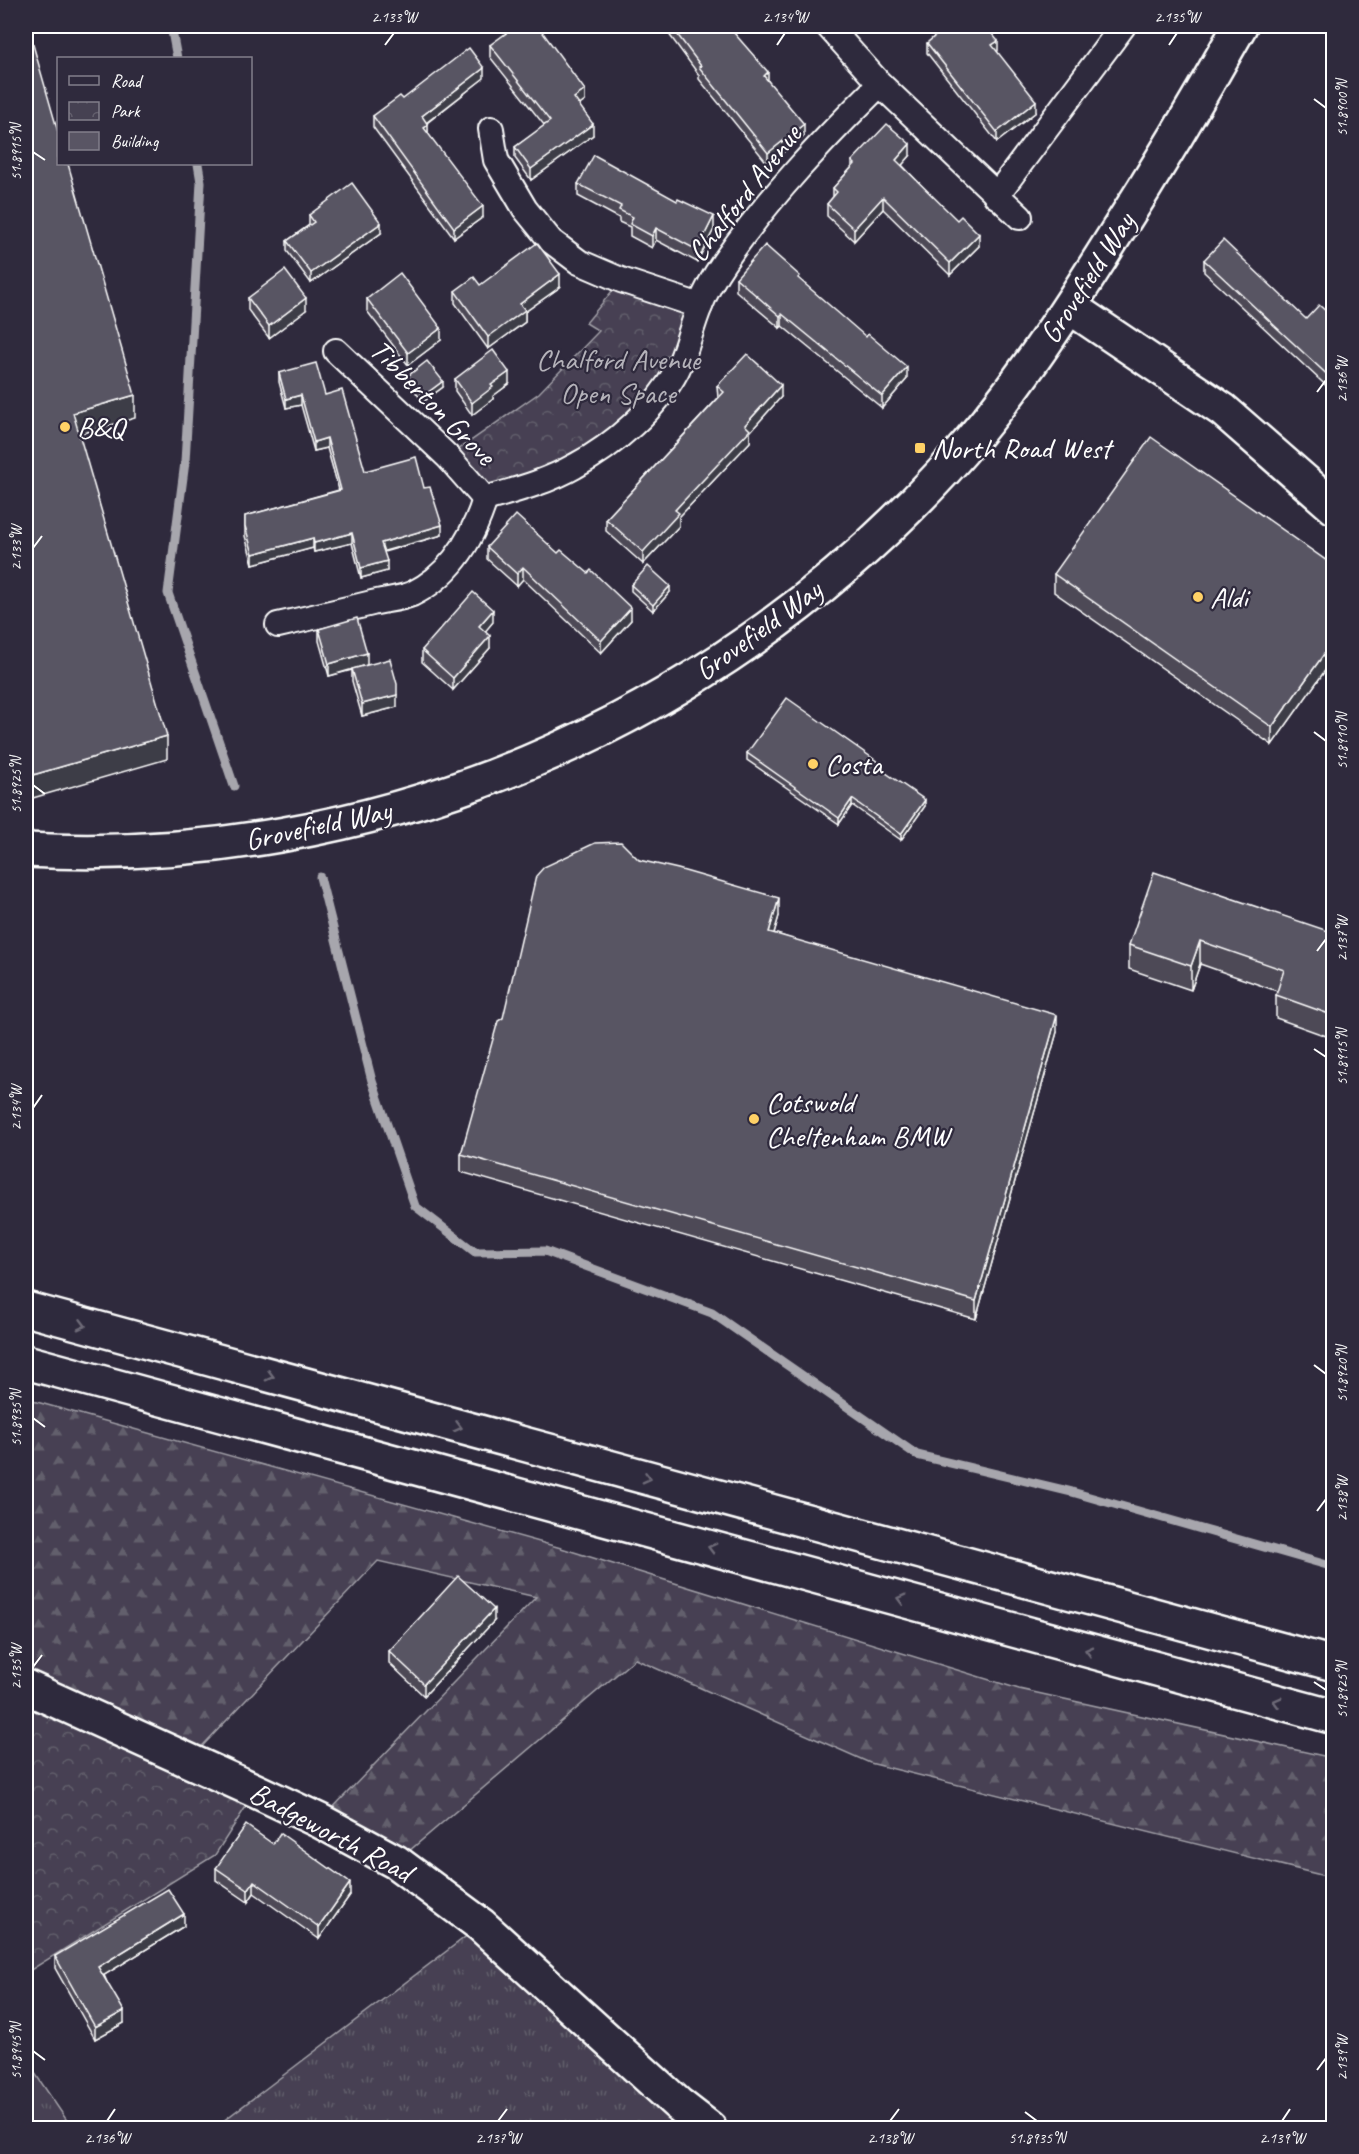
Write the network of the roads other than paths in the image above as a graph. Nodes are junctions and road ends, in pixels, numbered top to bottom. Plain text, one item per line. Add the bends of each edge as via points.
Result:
1 (828, 26) edge
2 (1123, 26) edge
3 (1240, 26) edge
4 (880, 84) junction
5 (491, 129) dead end
6 (996, 196) junction
7 (1020, 217) dead end
8 (700, 306) junction
9 (1070, 307) junction
10 (336, 351) dead end
11 (485, 499) junction
12 (1334, 507) edge
13 (278, 625) dead end
14 (26, 850) edge
15 (26, 1309) edge
16 (26, 1362) edge
17 (1334, 1664) edge
18 (26, 1687) edge
19 (1334, 1717) edge
20 (709, 2128) edge

1 - 4 street
2 - 6 street
3 - 9 main road, Grovefield Way
4 - 6 street
4 - 8 street, Chalford Avenue via 834,129 756,219 723,264
5 - 8 street via 496,160 525,209 551,241 579,262
6 - 7 street
8 - 11 street, Chalford Avenue via 677,370 652,405 627,429 576,466 538,483
9 - 12 main road via 1223,410
9 - 14 main road, Grovefield Way via 982,426 882,534 761,633 627,716 492,777 423,802 340,824 206,846 132,852
10 - 11 street, Tibberton Grove via 448,457
11 - 13 street via 478,521 452,563 411,594
15 -> 17 main road
19 -> 16 main road
18 - 20 main road, Badgeworth Road via 320,1821 396,1862 481,1925

